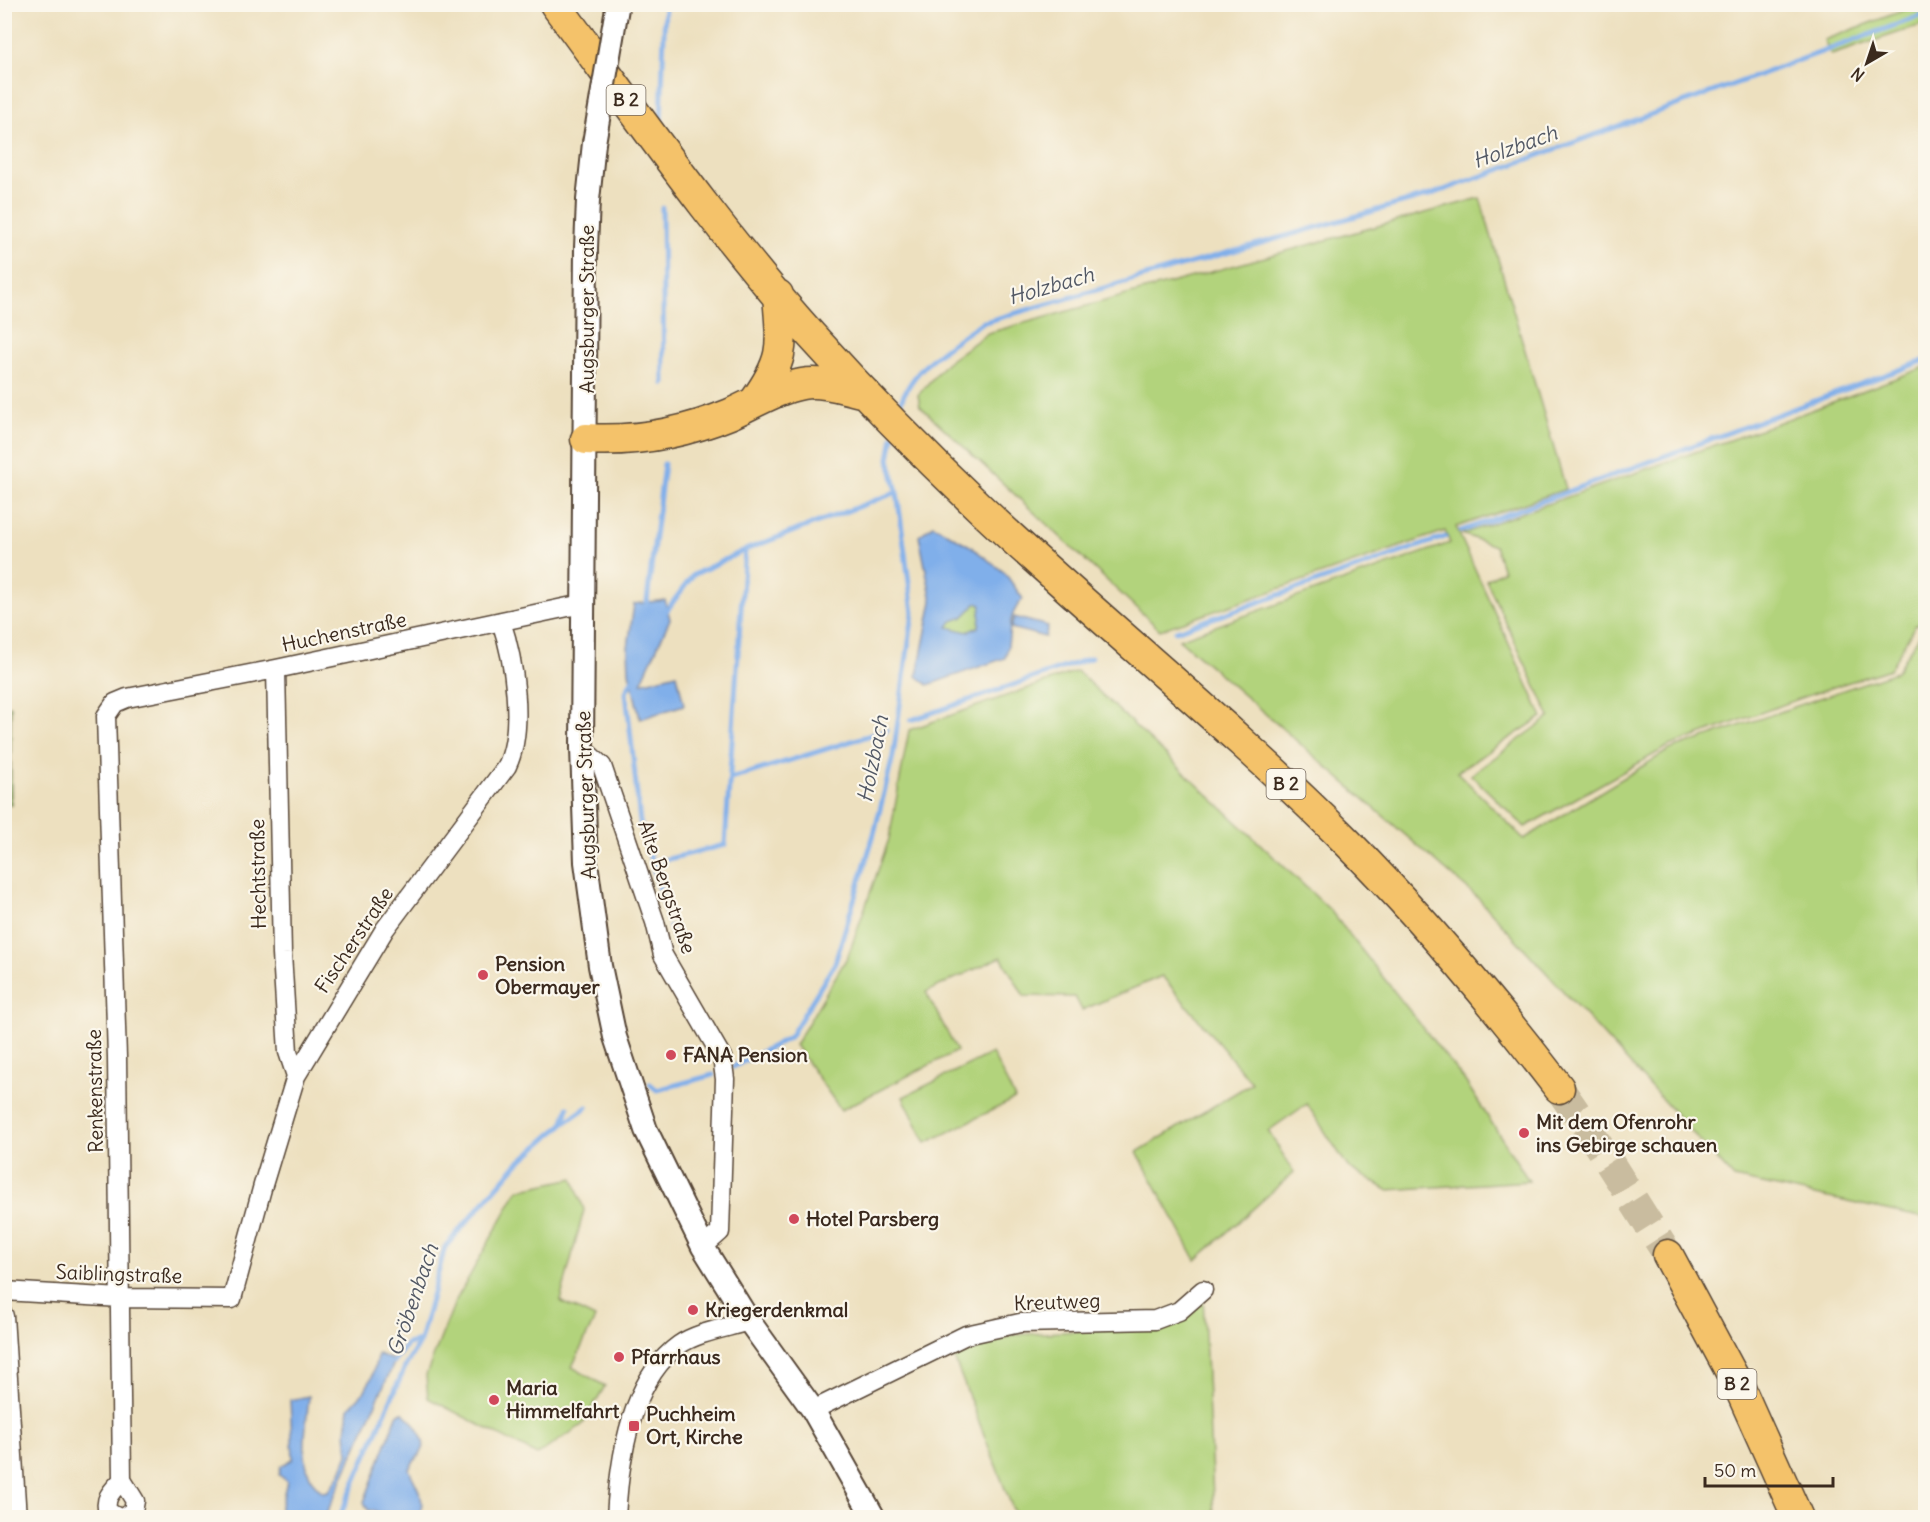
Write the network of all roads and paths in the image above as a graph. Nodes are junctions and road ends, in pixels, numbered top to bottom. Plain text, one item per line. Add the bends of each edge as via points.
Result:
1 (555, 4) edge
2 (618, 6) edge
3 (778, 295) junction
4 (872, 400) junction
5 (755, 401) junction
6 (586, 439) junction
7 (582, 604) junction
8 (501, 621) junction
9 (276, 669) junction
10 (115, 703) joint
11 (582, 748) junction
12 (296, 1076) junction
13 (1558, 1088) tunnel mouth
14 (703, 1247) junction
15 (1668, 1255) tunnel mouth
16 (1203, 1290) dead end
17 (4, 1291) edge
18 (121, 1298) junction
19 (232, 1299) joint
20 (4, 1316) edge
21 (749, 1320) junction
22 (813, 1410) junction
23 (612, 1517) edge
24 (17, 1518) edge
25 (120, 1518) edge
26 (874, 1518) edge
27 (1798, 1518) edge

1 - 3 main road, B 2 via 715,219
2 - 6 street, Augsburger Straße, bridge via 594,143 587,210
3 - 4 main road, B 2
3 - 5 main road via 782,343 778,364
4 - 5 main road via 826,384 804,383
4 - 13 main road, B 2 via 1004,531 1345,840 1450,952
5 - 6 main road via 703,423 642,439
6 - 7 street, Augsburger Straße
7 - 8 street, Huchenstraße
7 - 11 street, Augsburger Straße
8 - 9 street, Huchenstraße
8 - 12 street, Fischerstraße via 510,648 517,737 513,753 503,772 386,929
9 - 10 street, Huchenstraße
9 - 12 street, Hechtstraße via 282,954 288,1053
10 - 18 street, Renkenstraße via 106,716
11 - 14 street, Augsburger Straße via 586,862 600,966 615,1037 646,1130
11 - 14 street, Alte Bergstraße via 602,766 663,955 722,1057 725,1079 720,1232
12 - 19 street, Fischerstraße
14 - 21 street, Augsburger Straße
15 - 27 main road, B 2 via 1741,1391
16 - 22 street, Kreutweg via 1179,1311 1155,1320 1020,1323 966,1335
17 - 18 street, Saiblingstraße
18 - 19 street, Saiblingstraße
18 - 25 street, Renkenstraße via 122,1480 135,1501 133,1511
20 - 24 street
21 - 22 street, Augsburger Straße
21 - 23 street via 679,1345 649,1381 629,1423
22 - 26 street, Augsburger Straße

